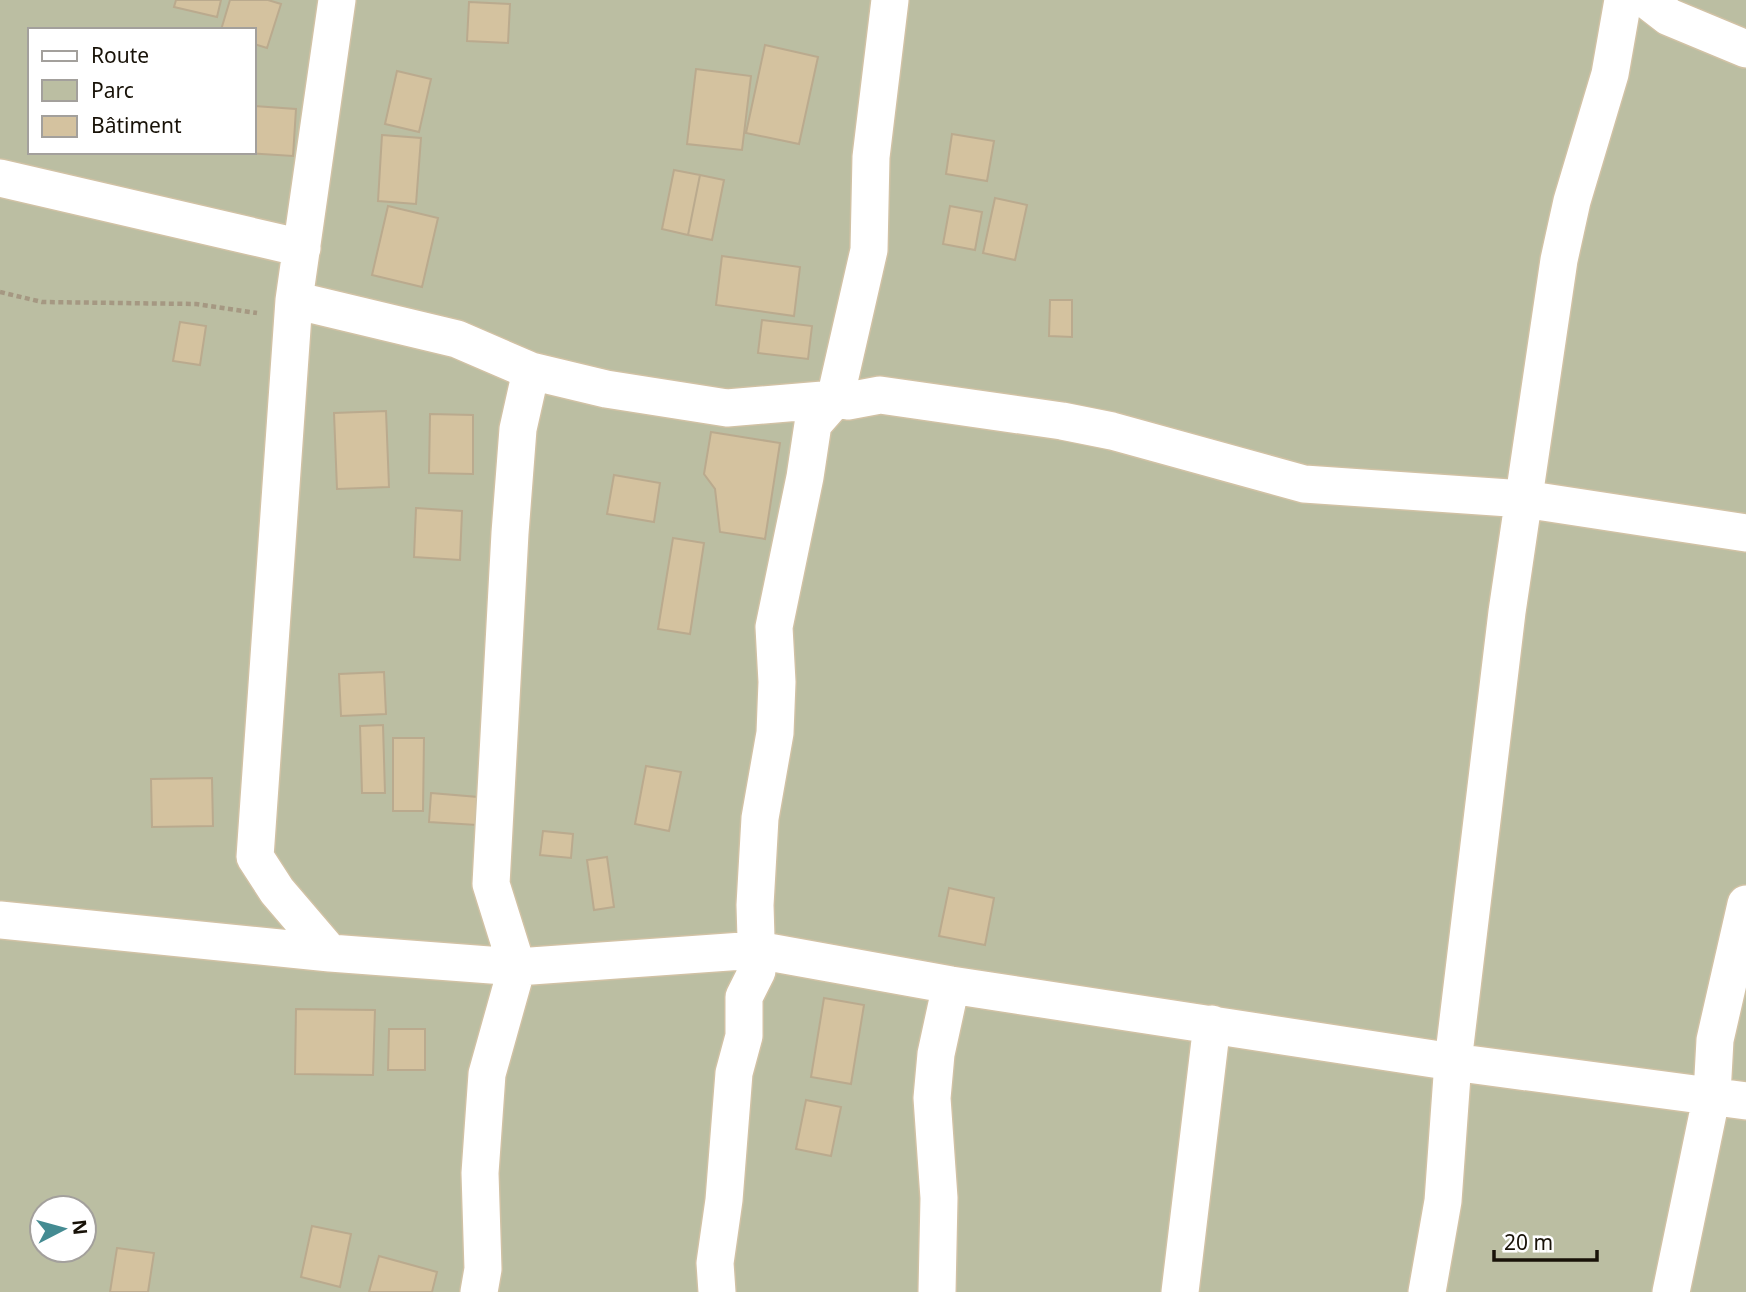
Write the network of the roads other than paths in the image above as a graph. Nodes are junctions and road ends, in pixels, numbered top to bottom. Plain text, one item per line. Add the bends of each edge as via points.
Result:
1 (337, 0) edge
2 (890, 0) edge
3 (1623, 0) edge
4 (1647, 0) edge
5 (1746, 48) edge
6 (0, 178) edge
7 (302, 248) junction
8 (294, 309) junction
9 (531, 371) junction
10 (835, 399) junction
11 (1524, 499) junction
12 (1746, 533) edge
13 (1746, 904) edge
14 (0, 920) edge
15 (757, 950) junction
16 (330, 953) junction
17 (517, 967) junction
18 (951, 985) junction
19 (1212, 1024) junction
20 (1454, 1062) junction
21 (1729, 1098) edge
22 (479, 1292) edge
23 (717, 1292) edge
24 (937, 1292) edge
25 (1180, 1292) edge
26 (1427, 1292) edge
27 (1671, 1292) edge

1 - 7 street
2 - 10 street via 871,157 869,250
3 - 11 street via 1610,74 1559,260
4 - 5 street via 1669,17
6 - 7 street
7 - 8 street
8 - 9 street via 457,339
8 - 16 street via 255,857 277,891
9 - 10 street via 606,389 727,408
9 - 17 street via 518,429 491,884
10 - 11 street via 880,395 1062,421 1304,484
10 - 15 street via 813,424 774,627 775,733 760,818
11 - 12 street
11 - 20 street
13 - 21 street via 1714,1040
14 - 16 street
15 - 17 street
15 - 18 street
15 - 23 street via 757,971 744,997 744,1036 734,1073 715,1263
16 - 17 street
17 - 22 street via 487,1074
18 - 19 street
18 - 24 street via 932,1098 939,1198
19 - 20 street
19 - 25 street
20 - 21 street
20 - 26 street via 1443,1201
21 - 27 street

